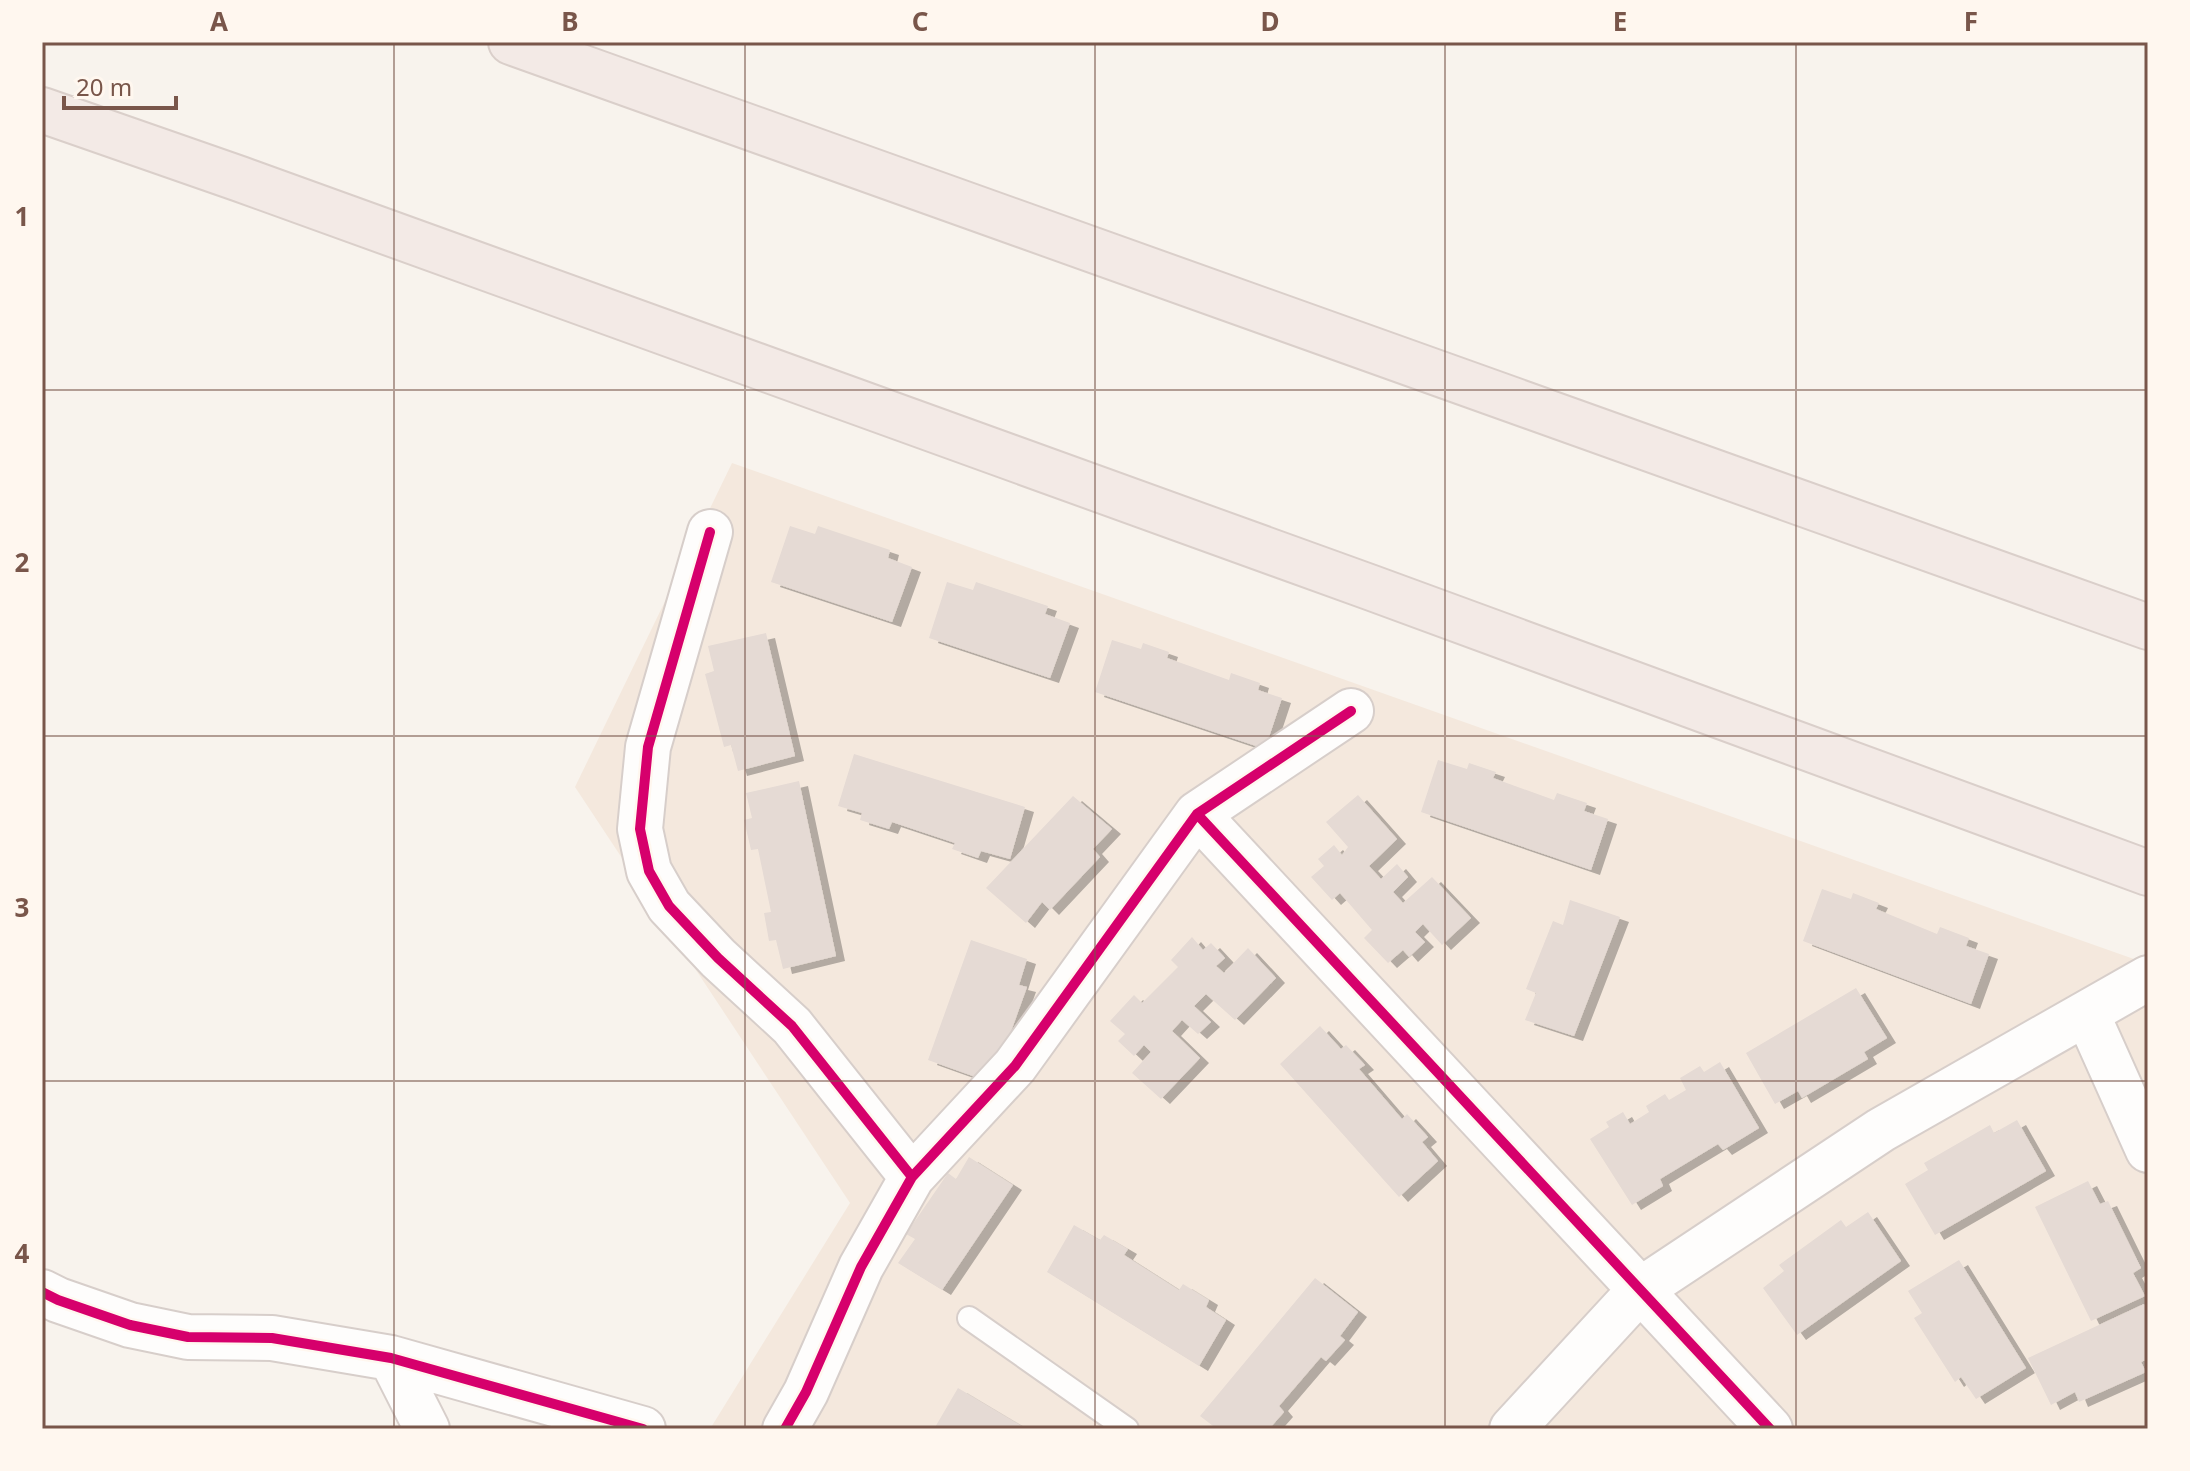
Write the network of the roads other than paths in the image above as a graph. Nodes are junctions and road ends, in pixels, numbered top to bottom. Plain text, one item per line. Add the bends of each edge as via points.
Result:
1 (511, 42) edge
2 (42, 110) edge
3 (710, 532) dead end
4 (2148, 627) edge
5 (1351, 711) dead end
6 (1197, 814) junction
7 (2148, 873) edge
8 (2148, 978) edge
9 (2087, 1014) junction
10 (2148, 1150) edge
11 (912, 1177) junction
12 (1640, 1290) junction
13 (42, 1292) edge
14 (969, 1318) dead end
15 (391, 1358) junction
16 (427, 1429) edge
17 (643, 1429) edge
18 (785, 1429) edge
19 (1127, 1429) edge
20 (1512, 1429) edge
21 (1770, 1429) edge

1 - 4 highway
2 - 7 highway
3 - 11 street via 648,747 640,829 649,871 669,906 792,1026
5 - 6 street
6 - 11 street via 1015,1066
6 - 12 street
8 - 9 street
9 - 10 street
9 - 12 street via 1881,1130
11 - 18 street via 861,1267
12 - 20 street
12 - 21 street
13 - 15 street via 130,1325 188,1337 272,1338
14 - 19 lane
15 - 16 street
15 - 17 street

